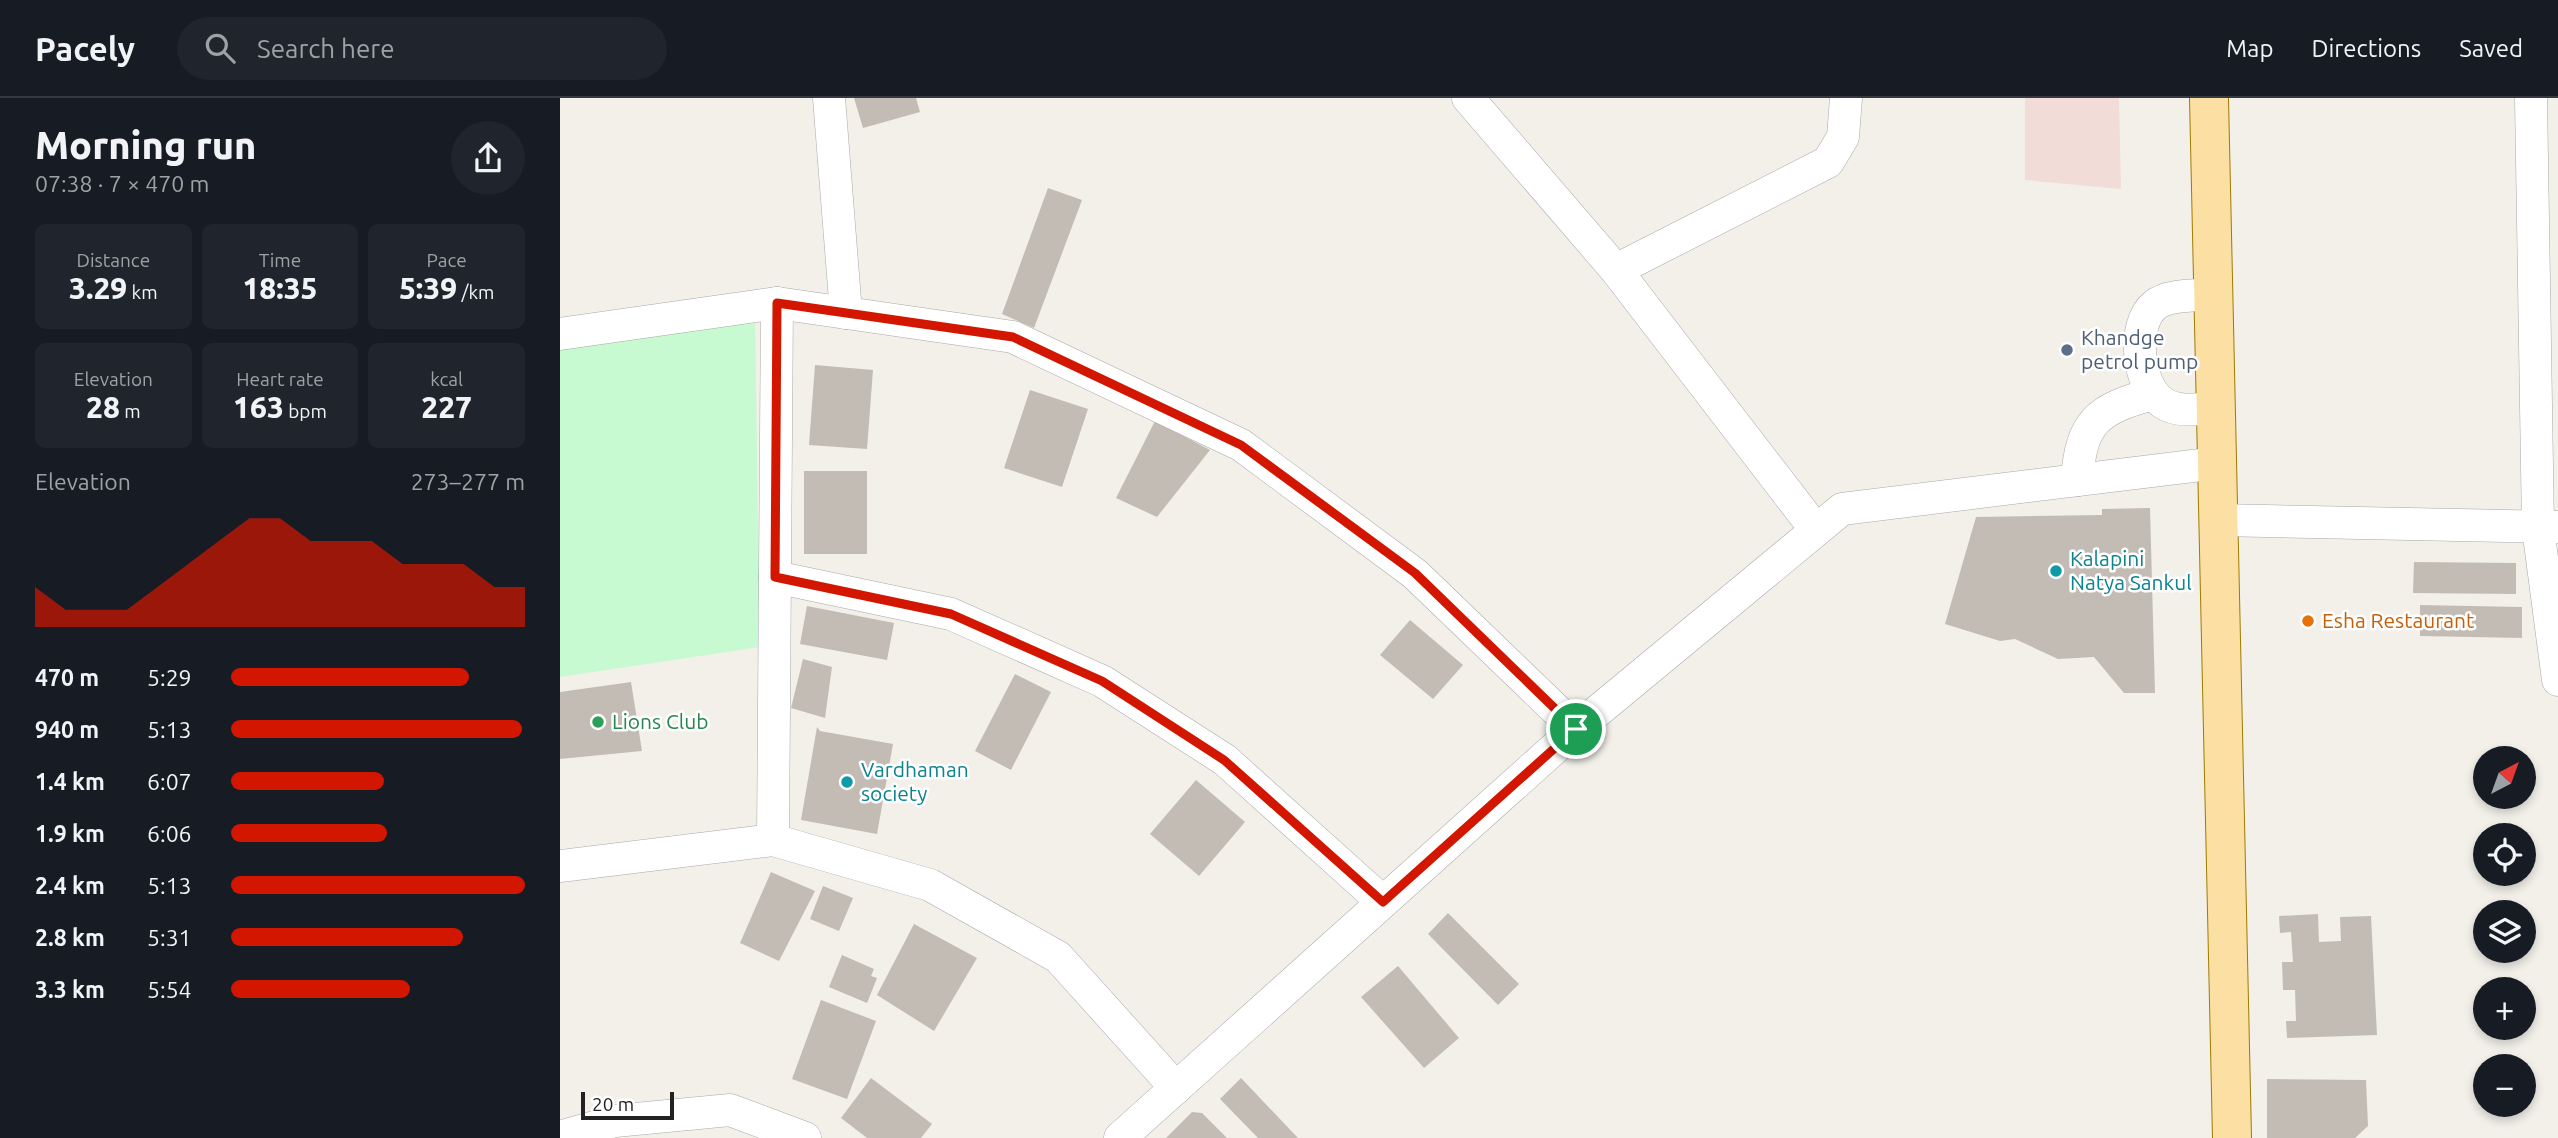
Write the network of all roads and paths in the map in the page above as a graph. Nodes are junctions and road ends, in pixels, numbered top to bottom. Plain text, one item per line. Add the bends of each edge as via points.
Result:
1 (829, 98) edge
2 (1468, 98) edge
3 (1846, 98) edge
4 (2209, 98) edge
5 (2531, 98) edge
6 (1616, 270) junction
7 (2213, 294) junction
8 (777, 303) junction
9 (846, 313) junction
10 (560, 334) edge
11 (2153, 394) junction
12 (2216, 408) junction
13 (2217, 463) junction
14 (2077, 480) junction
15 (2219, 520) junction
16 (2548, 527) edge
17 (1816, 530) junction
18 (775, 577) junction
19 (2558, 680) edge
20 (1576, 729) junction
21 (773, 840) junction
22 (560, 866) edge
23 (1383, 902) junction
24 (1176, 1088) junction
25 (560, 1137) edge
26 (805, 1138) edge
27 (1120, 1138) edge
28 (2232, 1138) edge

1 - 9 street
2 - 6 street
3 - 6 street via 1843,138 1828,162
4 - 7 main road
5 - 16 street
6 - 17 street
7 - 11 street via 2167,299 2143,318 2138,332 2146,381
7 - 12 main road
8 - 9 street
8 - 10 street
8 - 18 street
9 - 20 street via 1013,337 1241,445 1415,573
11 - 12 street via 2178,410
11 - 14 street via 2111,408 2092,423 2079,447
12 - 13 main road
13 - 14 street
13 - 15 main road
14 - 17 street via 1842,509
15 - 16 street
15 - 28 main road
16 - 19 street
17 - 20 street
18 - 21 street
18 - 23 street via 951,614 1102,681 1224,760
20 - 23 street
21 - 22 street
21 - 24 street via 930,885 1058,957
23 - 24 street
24 - 27 street
25 - 26 street via 615,1121 730,1111

